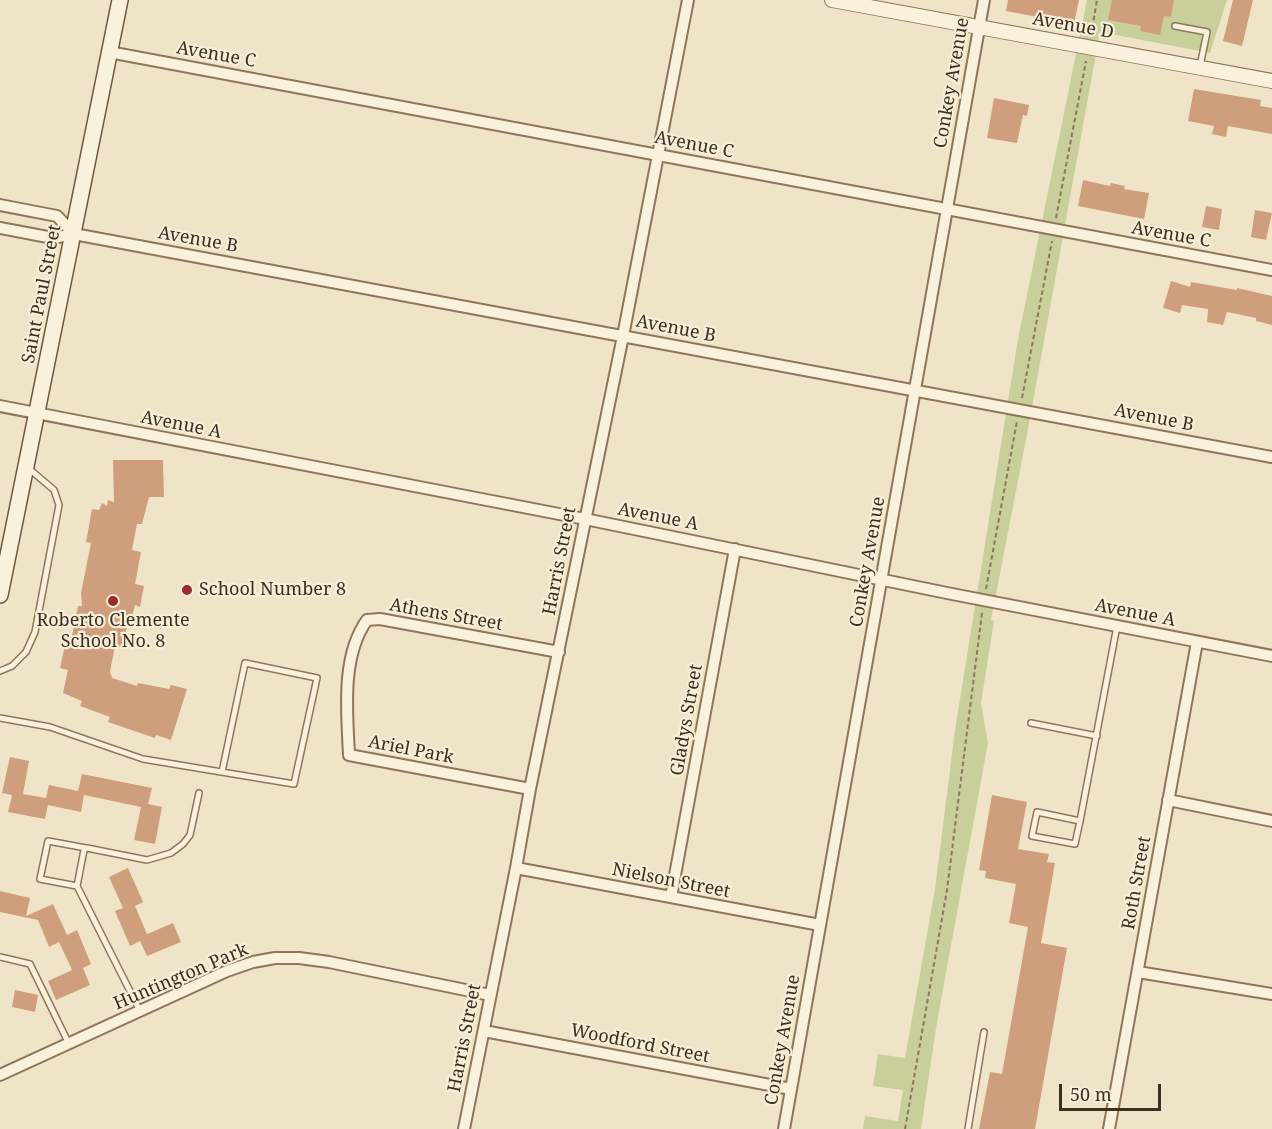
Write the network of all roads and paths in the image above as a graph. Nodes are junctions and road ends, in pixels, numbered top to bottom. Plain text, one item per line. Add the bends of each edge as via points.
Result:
1 (120, 0) edge
2 (688, 0) edge
3 (832, 0) edge
4 (984, 0) edge
5 (1097, 0) edge
6 (1175, 26) dead end
7 (979, 27) junction
8 (1090, 37) dead end
9 (109, 52) junction
10 (1087, 57) dead end
11 (1200, 68) junction
12 (1272, 81) edge
13 (658, 155) junction
14 (0, 205) edge
15 (947, 208) junction
16 (1056, 219) dead end
17 (0, 228) edge
18 (74, 234) junction
19 (1052, 238) dead end
20 (1272, 270) edge
21 (623, 336) junction
22 (915, 390) junction
23 (0, 406) edge
24 (1020, 409) junction
25 (38, 414) junction
26 (1272, 457) edge
27 (27, 467) junction
28 (585, 519) junction
29 (735, 549) junction
30 (881, 579) junction
31 (0, 595) edge
32 (984, 601) junction
33 (1117, 626) junction
34 (1197, 642) junction
35 (558, 652) junction
36 (1272, 656) edge
37 (0, 671) edge
38 (346, 692) joint
39 (0, 718) edge
40 (1031, 723) dead end
41 (1097, 736) junction
42 (222, 772) junction
43 (530, 789) junction
44 (199, 793) dead end
45 (1168, 800) junction
46 (1080, 821) junction
47 (1272, 821) edge
48 (86, 848) junction
49 (516, 868) junction
50 (77, 886) junction
51 (671, 897) junction
52 (820, 925) junction
53 (0, 957) edge
54 (1138, 972) junction
55 (1272, 994) edge
56 (490, 996) junction
57 (140, 1011) junction
58 (484, 1031) junction
59 (984, 1032) dead end
60 (69, 1044) junction
61 (0, 1075) edge
62 (791, 1089) junction
63 (464, 1129) edge
64 (784, 1129) edge
65 (905, 1129) edge
66 (969, 1129) edge
67 (1109, 1129) edge

1 - 9 main road, Saint Paul Street
2 - 13 street, Harris Street
3 - 7 street, Avenue D
4 - 7 street, Conkey Avenue
5 - 8 path
6 - 11 lane via 1207,32
7 - 11 street, Avenue D
7 - 15 street, Conkey Avenue
9 - 13 street, Avenue C
9 - 18 main road, Saint Paul Street
10 - 16 path
11 - 12 street, Avenue D
13 - 15 street, Avenue C
13 - 21 street, Harris Street
14 - 18 street via 57,216
15 - 20 street, Avenue C
15 - 22 street, Conkey Avenue
17 - 18 street via 53,238
18 - 21 street, Avenue B
18 - 25 main road, Saint Paul Street
19 - 24 path
21 - 22 street, Avenue B
21 - 28 street, Harris Street
22 - 24 street, Avenue B
22 - 30 street, Conkey Avenue
23 - 25 street, Avenue A
24 - 26 street, Avenue B
24 - 32 path
25 - 27 main road, Saint Paul Street
25 - 28 street, Avenue A
27 - 31 main road, Saint Paul Street
27 - 37 lane via 54,490 59,505 35,632 26,652 12,666
28 - 29 street, Avenue A
28 - 35 street, Harris Street
29 - 30 street, Avenue A
29 - 51 street, Gladys Street
30 - 32 street, Avenue A
30 - 52 street, Conkey Avenue
32 - 33 street, Avenue A
32 - 65 path via 948,881
33 - 34 street, Avenue A
33 - 41 lane
34 - 36 street, Avenue A
34 - 45 street, Roth Street
35 - 38 street, Athens Street via 372,619 357,634
35 - 43 street, Harris Street
38 - 43 street, Ariel Park via 349,755
39 - 42 lane via 50,727 143,759
40 - 41 lane
41 - 46 lane
42 - 42 lane via 294,784 317,678 245,663
43 - 49 street, Harris Street
44 - 48 lane via 190,835 171,853 147,860
45 - 47 street
45 - 54 street, Roth Street
46 - 46 lane via 1037,812 1032,836 1075,844
48 - 50 lane
48 - 50 lane via 48,841 40,879
49 - 51 street, Nielson Street
49 - 56 street, Harris Street
50 - 57 lane
51 - 52 street, Nielson Street
52 - 62 street, Conkey Avenue
53 - 60 lane via 30,964
54 - 55 street
54 - 67 street, Roth Street
56 - 57 street, Huntington Park via 329,962 275,958 227,971
56 - 58 street, Harris Street
57 - 60 street, Huntington Park
58 - 62 street, Woodford Street
58 - 63 street, Harris Street
59 - 66 lane
60 - 61 street, Huntington Park
62 - 64 street, Conkey Avenue

